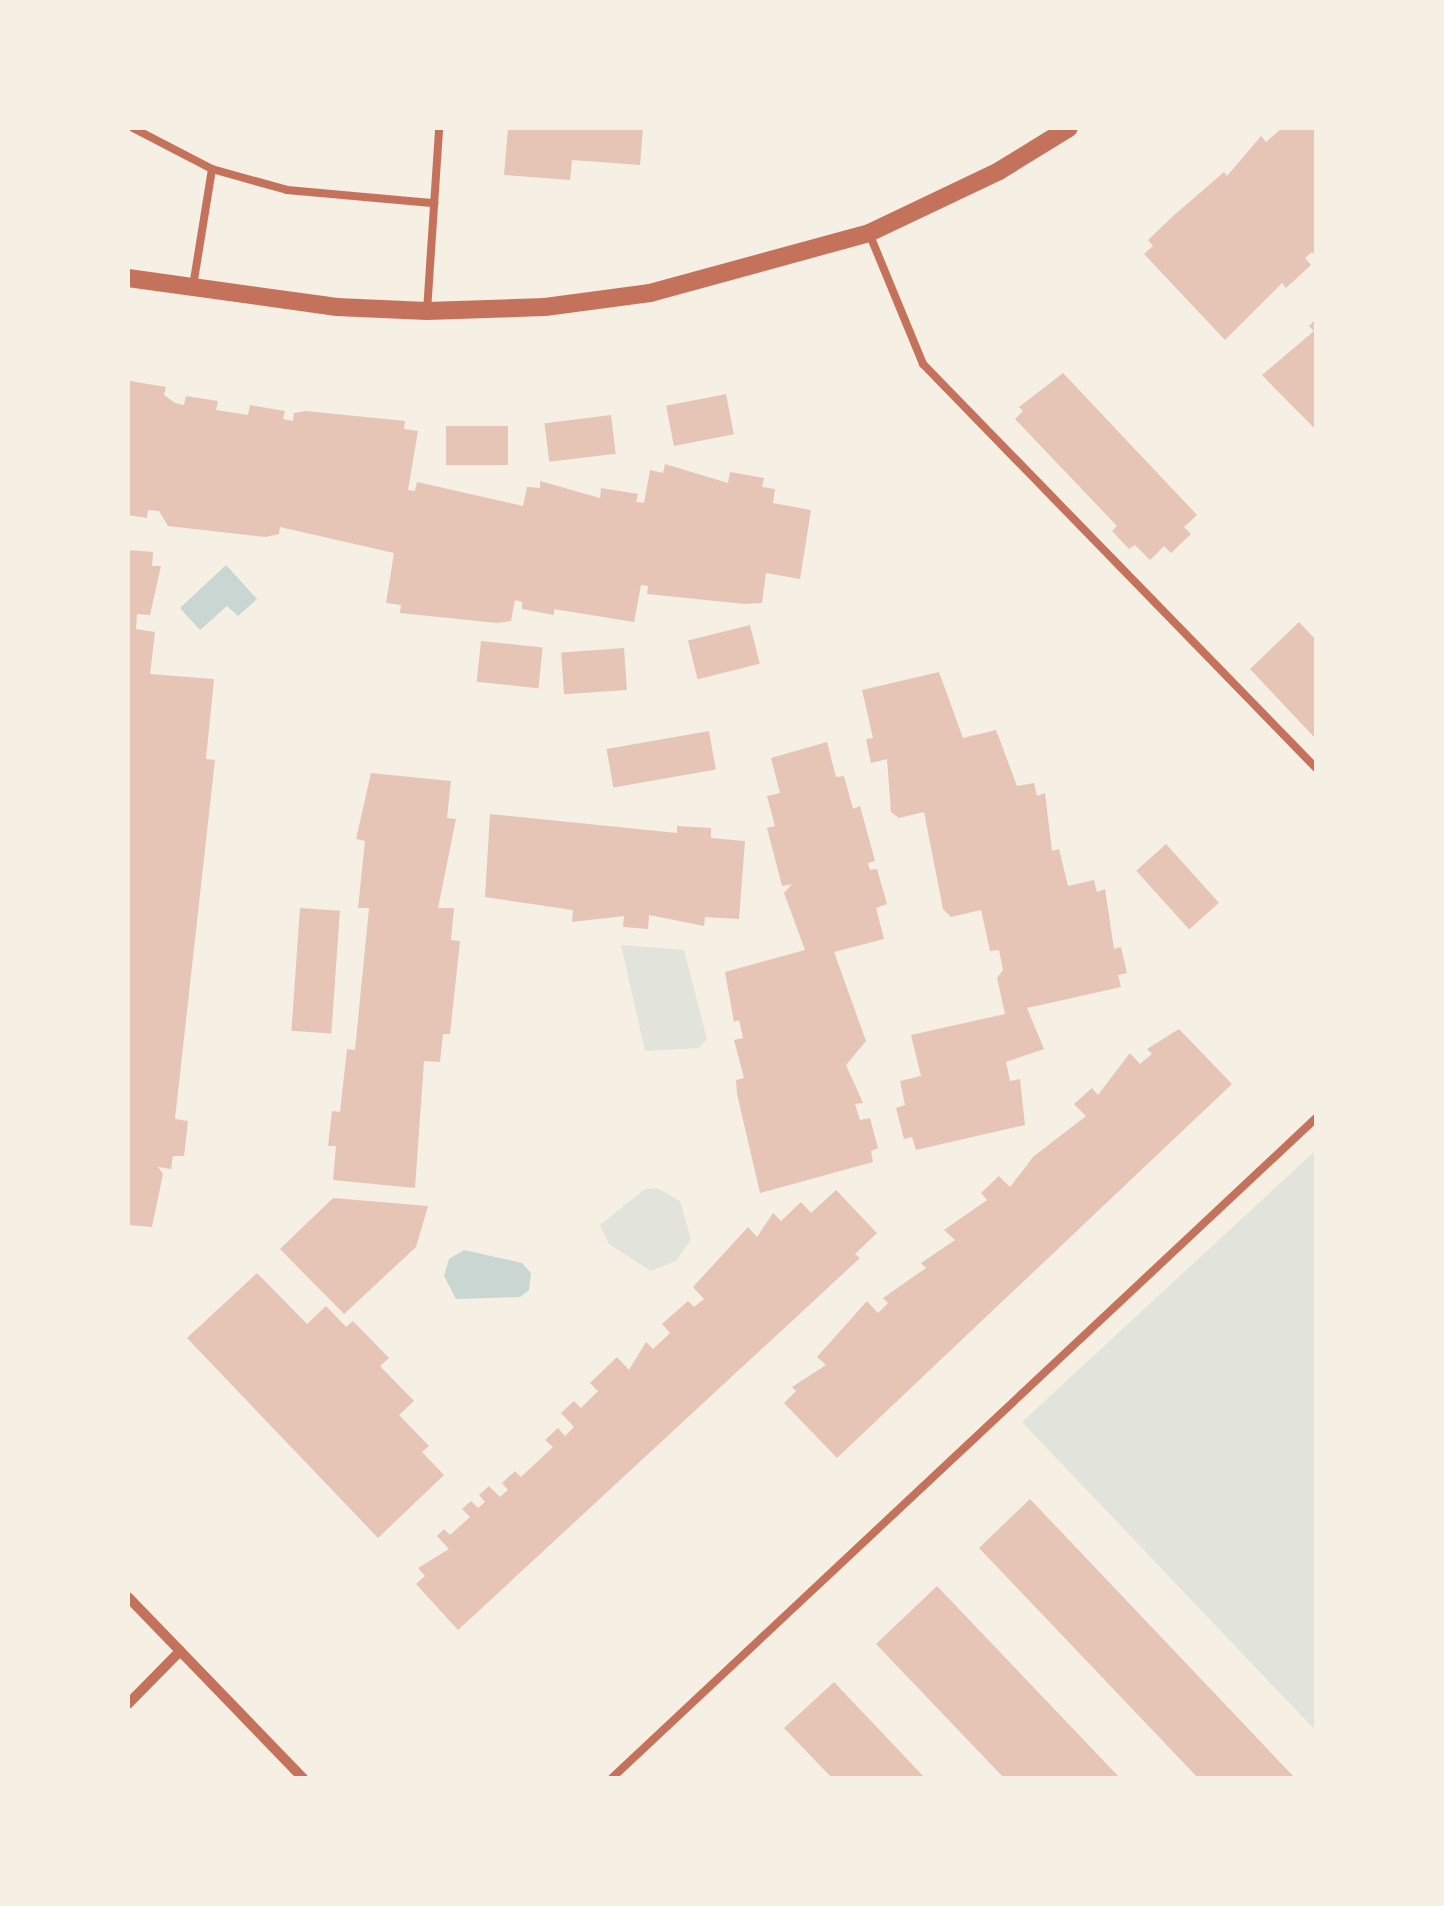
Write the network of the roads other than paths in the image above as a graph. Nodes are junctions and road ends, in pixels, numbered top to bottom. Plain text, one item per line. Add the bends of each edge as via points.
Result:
1 (133, 128) edge
2 (439, 128) edge
3 (1070, 128) edge
4 (212, 168) junction
5 (434, 203) junction
6 (869, 233) junction
7 (128, 278) edge
8 (193, 286) junction
9 (427, 311) junction
10 (1316, 768) edge
11 (1316, 1118) edge
12 (128, 1596) edge
13 (180, 1652) junction
14 (128, 1704) edge
15 (303, 1778) edge
16 (612, 1778) edge

1 - 4 lane
2 - 5 lane
3 - 6 street via 999,171
4 - 5 lane via 287,190
4 - 8 lane
5 - 9 lane
6 - 9 street via 650,293 545,307
6 - 10 lane via 923,364
7 - 8 street
8 - 9 street via 338,307
11 - 16 lane
12 - 13 street
13 - 14 street
13 - 15 street

